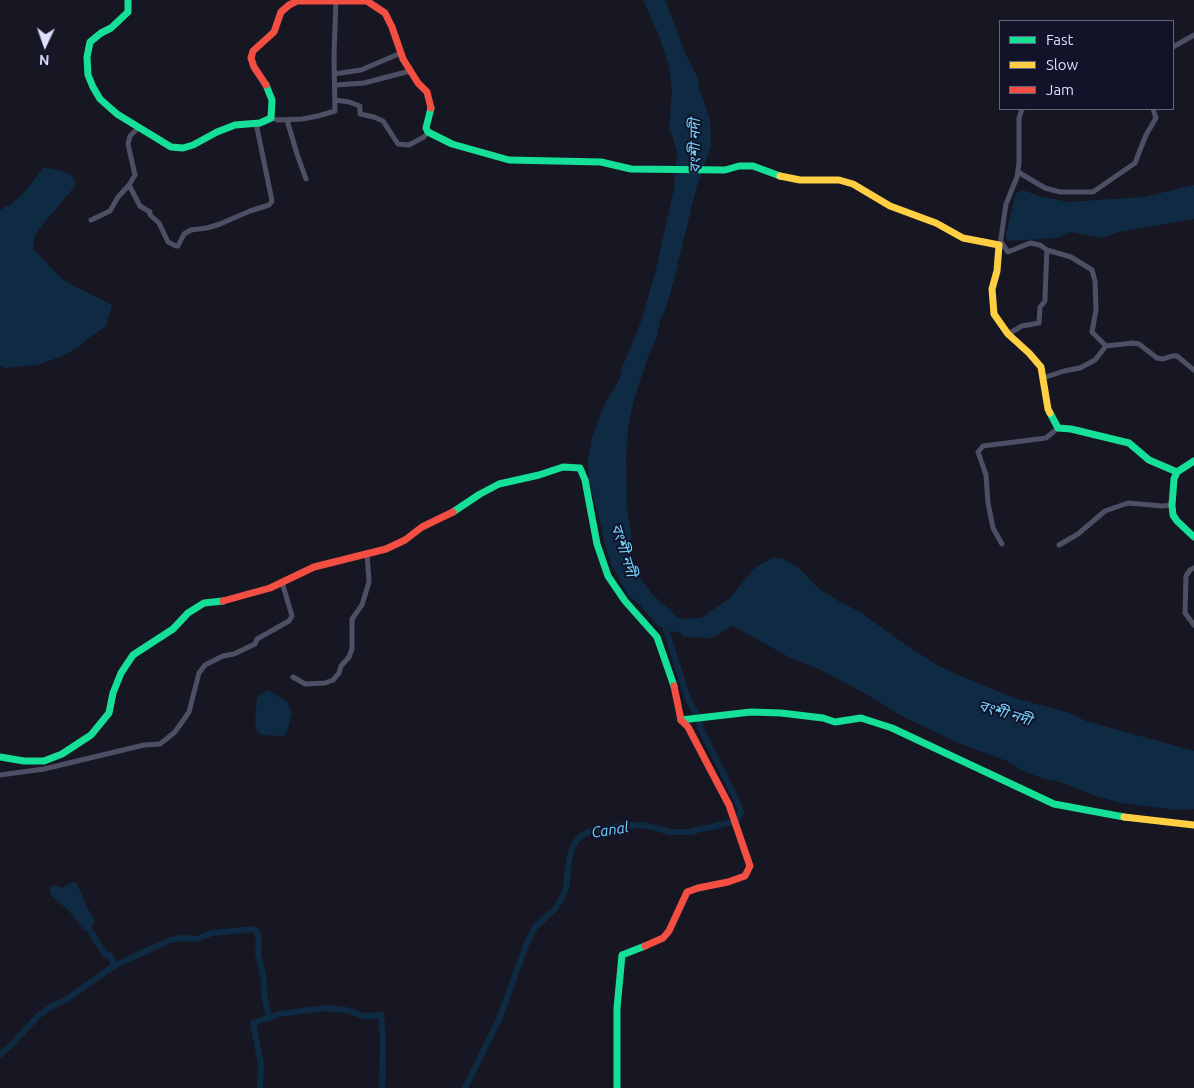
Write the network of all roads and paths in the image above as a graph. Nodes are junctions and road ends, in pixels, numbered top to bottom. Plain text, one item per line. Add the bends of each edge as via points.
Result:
1 (128, 0) edge
2 (336, 0) edge
3 (1194, 35) edge
4 (1174, 46) edge
5 (401, 53) junction
6 (410, 70) junction
7 (334, 74) junction
8 (336, 85) junction
9 (335, 100) junction
10 (1022, 110) edge
11 (1152, 110) edge
12 (271, 118) junction
13 (287, 120) junction
14 (256, 123) junction
15 (139, 127) junction
16 (428, 132) junction
17 (1018, 172) junction
18 (306, 179) dead end
19 (129, 185) junction
20 (90, 220) dead end
21 (1000, 244) junction
22 (1048, 250) junction
23 (1008, 334) junction
24 (1106, 346) junction
25 (1194, 370) edge
26 (1043, 378) junction
27 (1058, 428) junction
28 (1194, 461) edge
29 (1177, 472) junction
30 (1172, 505) junction
31 (1194, 537) edge
32 (1002, 544) dead end
33 (1059, 545) dead end
34 (367, 553) junction
35 (1194, 568) edge
36 (282, 582) junction
37 (1194, 625) edge
38 (293, 677) dead end
39 (681, 720) junction
40 (0, 756) edge
41 (0, 774) edge
42 (1194, 825) edge
43 (617, 1088) edge

1 - 15 street via 128,12 90,42 88,75 100,99
2 - 5 street via 367,1 385,13
2 - 7 street
2 - 12 street via 297,1 289,5 281,12 274,32 253,51 254,67 272,100
3 - 4 street
5 - 6 street
5 - 7 street via 361,70
6 - 8 street via 364,83
6 - 16 street via 427,92 431,109 426,128
7 - 8 street
8 - 9 street
9 - 13 street via 333,113
9 - 16 street via 360,106 360,114 383,121 398,144 409,145
10 - 17 street
11 - 17 street via 1156,118 1135,163 1093,192 1060,192 1045,188
12 - 13 street
12 - 14 street
13 - 18 street
14 - 15 street via 235,125 183,148 172,147
14 - 19 street via 272,201 269,205 220,224 191,230 176,246 168,242 150,212 140,206
15 - 19 street via 130,136 128,144 135,175
16 - 21 street via 452,144 509,160 601,162 643,170 725,170 753,166 800,180 839,180 963,238
17 - 21 street via 1006,204
19 - 20 street via 110,211
21 - 22 street via 1008,252 1030,243
21 - 23 street via 992,302 994,314
22 - 23 street via 1045,301 1040,307 1039,323 1022,326
22 - 24 street via 1071,257 1092,270 1096,310 1092,332
23 - 26 street via 1034,359
24 - 25 street via 1133,342 1157,358 1177,356
24 - 26 street via 1096,360
26 - 27 street via 1048,408
27 - 29 street via 1071,428 1129,443 1149,460
27 - 32 street via 1046,438 983,446 978,452 986,475 993,528
28 - 29 street
29 - 30 street
30 - 31 street via 1177,521
30 - 33 street via 1128,503 1105,511
34 - 36 street via 314,566
34 - 38 street via 369,582 362,604 352,619 349,657 333,680 305,684
34 - 39 street via 405,540 499,484 563,467 580,468 597,544 608,576 625,602 657,638 674,685
35 - 37 street via 1186,576 1185,613
36 - 40 street via 227,601 204,603 188,612 173,629 133,655 113,693 109,713 91,735 69,749 44,761
36 - 41 street via 292,616 289,621 257,639 255,644 205,666 199,673 189,712 175,732 160,744 44,769
39 - 42 street via 751,712 829,721 861,718 892,728 1054,804 1117,816
39 - 43 street via 688,727 729,805 750,866 745,876 687,892 670,931 663,938 622,955 617,1008

